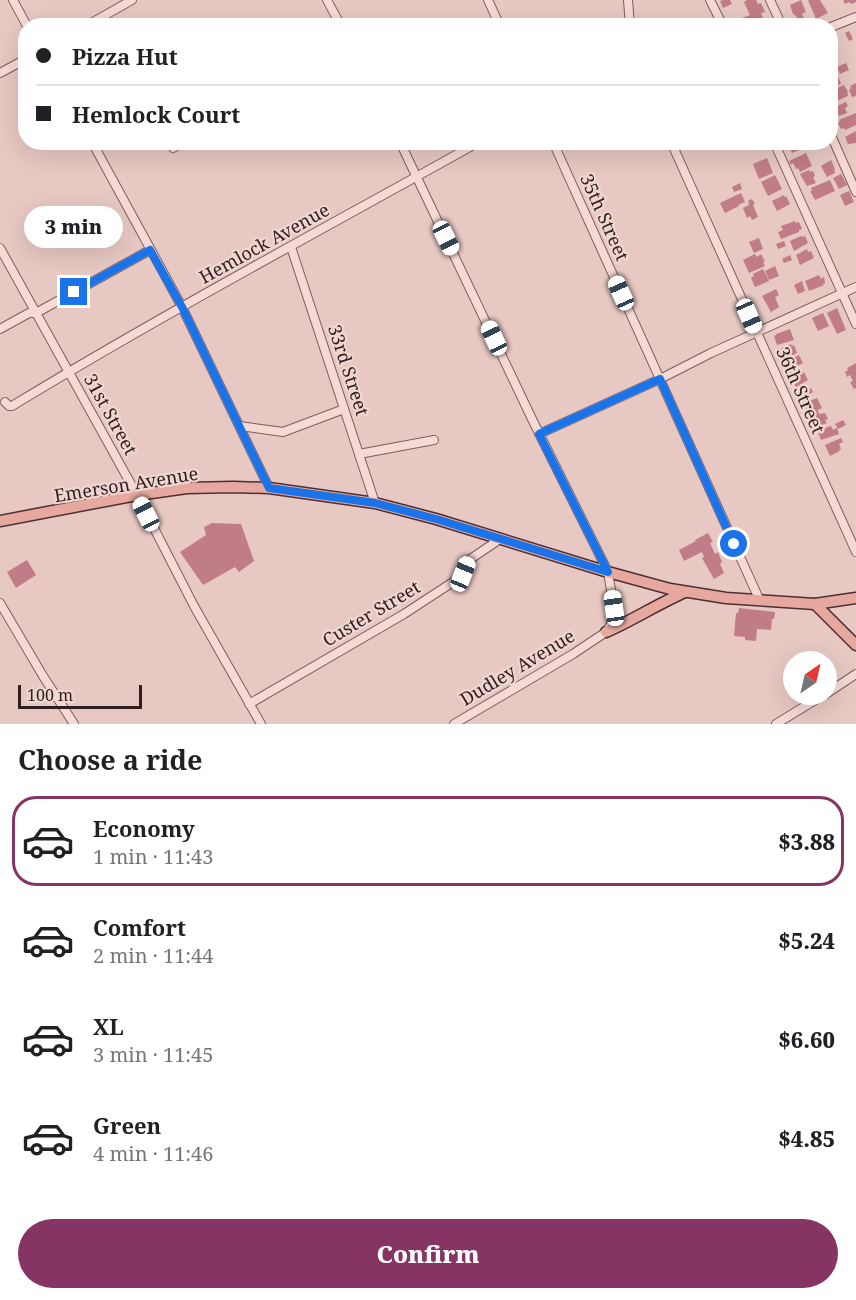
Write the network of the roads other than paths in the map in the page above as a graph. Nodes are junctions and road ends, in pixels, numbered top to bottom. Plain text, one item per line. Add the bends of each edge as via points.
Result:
1 (13, 0) edge
2 (132, 0) edge
3 (327, 0) edge
4 (488, 0) edge
5 (628, 0) edge
6 (710, 0) edge
7 (770, 0) edge
8 (856, 17) edge
9 (23, 18) edge
10 (100, 18) edge
11 (336, 18) edge
12 (496, 18) edge
13 (629, 18) edge
14 (719, 18) edge
15 (778, 18) edge
16 (838, 24) edge
17 (18, 63) edge
18 (0, 73) edge
19 (96, 150) edge
20 (404, 150) edge
21 (465, 150) edge
22 (557, 150) edge
23 (675, 150) edge
24 (778, 150) edge
25 (838, 150) edge
26 (417, 177) junction
27 (856, 192) edge
28 (291, 247) junction
29 (150, 250) junction
30 (1, 251) edge
31 (856, 287) edge
32 (842, 294) junction
33 (182, 307) junction
34 (36, 313) junction
35 (856, 324) edge
36 (0, 329) edge
37 (757, 333) junction
38 (69, 372) junction
39 (660, 379) junction
40 (5, 402) dead end
41 (344, 409) junction
42 (240, 426) junction
43 (539, 434) junction
44 (434, 440) dead end
45 (359, 454) junction
46 (269, 488) junction
47 (137, 495) junction
48 (375, 503) junction
49 (0, 521) edge
50 (500, 539) junction
51 (856, 552) edge
52 (608, 572) junction
53 (686, 592) junction
54 (856, 598) edge
55 (759, 601) junction
56 (0, 603) edge
57 (815, 604) junction
58 (606, 632) junction
59 (856, 645) edge
60 (856, 674) edge
61 (837, 687) edge
62 (249, 704) junction
63 (808, 705) edge
64 (74, 724) edge
65 (261, 724) edge
66 (454, 724) edge
67 (776, 724) edge

1 - 9 street
2 - 10 street
3 - 11 street
4 - 12 street
5 - 13 street
6 - 14 street
7 - 15 street
8 - 16 street
17 - 18 street
19 - 29 street
20 - 26 street
21 - 26 street, Hemlock Avenue
22 - 39 street, 35th Street
23 - 37 street, 36th Street
24 - 32 street
25 - 27 street
26 - 28 street, Hemlock Avenue
26 - 43 street
28 - 33 street, Hemlock Avenue
28 - 41 street, 33rd Street
29 - 33 street
29 - 34 street
30 - 34 street, 31st Street
31 - 32 street
32 - 35 street
32 - 37 street
33 - 38 street, Hemlock Avenue
33 - 42 street
34 - 36 street
34 - 38 street, 31st Street
37 - 39 street
37 - 51 street, 36th Street
38 - 40 street, Hemlock Avenue via 12,406
38 - 47 street, 31st Street
39 - 43 street
39 - 55 street, 35th Street
41 - 42 street via 283,432
41 - 45 street, 33rd Street
42 - 46 street
43 - 52 street
44 - 45 street
45 - 48 street, 33rd Street
46 - 47 main road, Emerson Avenue via 187,488
46 - 48 main road, Emerson Avenue
47 - 49 main road, Emerson Avenue
47 - 62 street, 31st Street
48 - 50 main road, Emerson Avenue
50 - 52 main road, Emerson Avenue
50 - 62 street, Custer Street via 469,560 463,574 404,614
52 - 53 main road, Emerson Avenue
52 - 58 street via 614,608
53 - 55 main road, Emerson Avenue
53 - 58 main road
54 - 57 main road, Emerson Avenue
55 - 57 main road, Emerson Avenue
56 - 64 street
57 - 59 main road
58 - 66 street, Dudley Avenue
60 - 61 street
62 - 65 street, 31st Street
63 - 67 street

